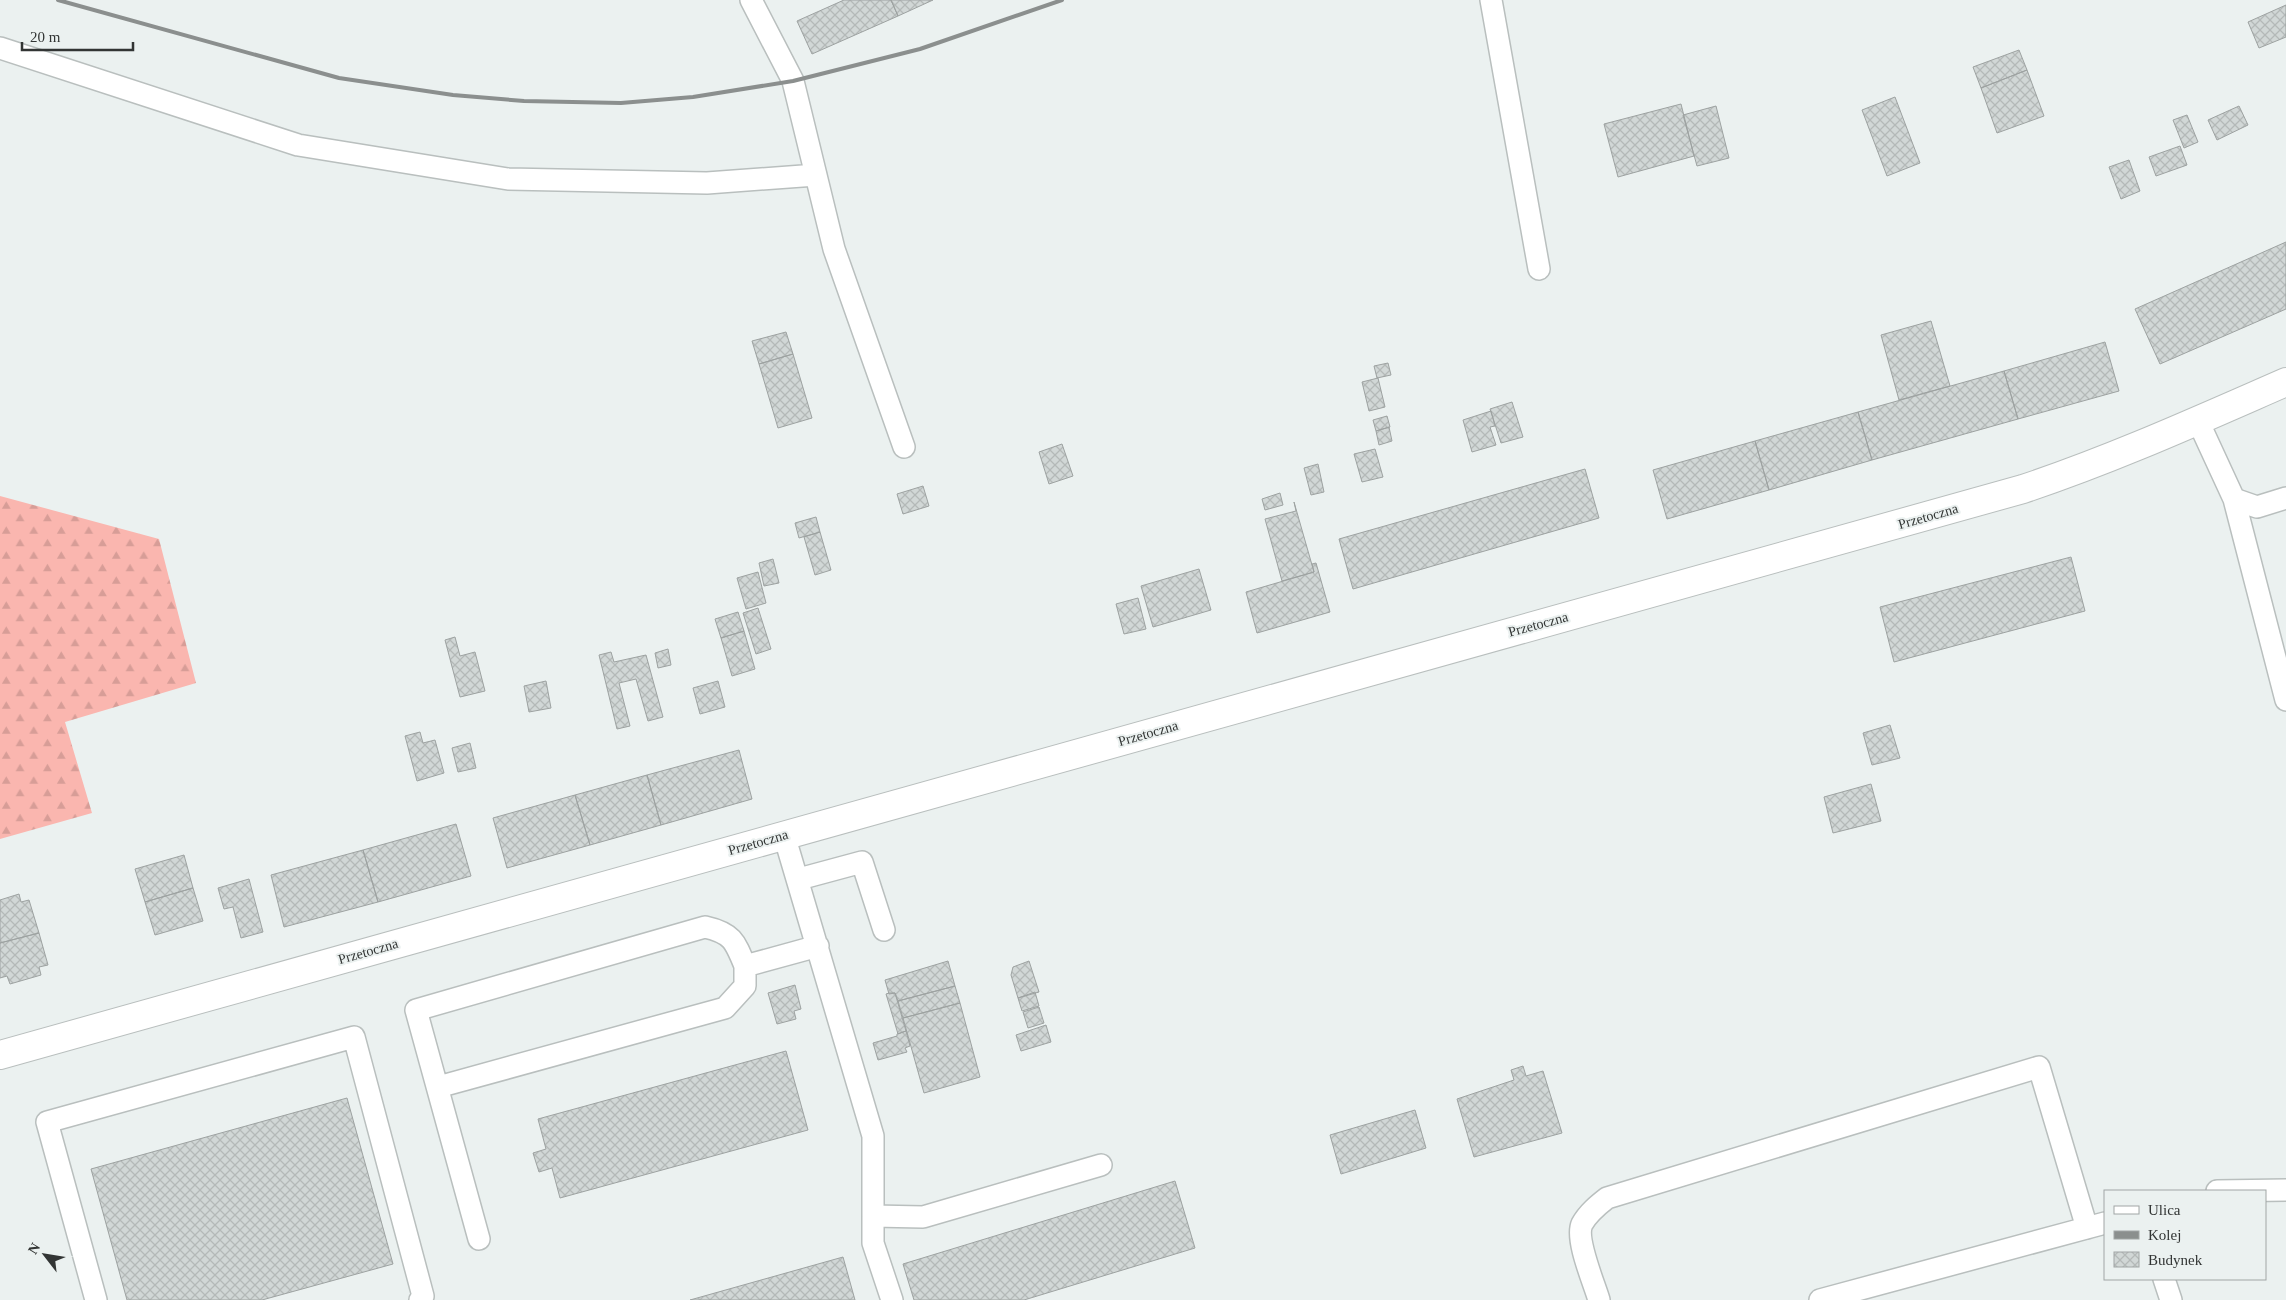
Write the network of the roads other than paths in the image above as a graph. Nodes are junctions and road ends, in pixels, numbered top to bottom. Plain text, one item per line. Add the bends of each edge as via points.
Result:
1 (751, 0) edge
2 (1491, 0) edge
3 (0, 48) edge
4 (816, 175) junction
5 (1539, 269) dead end
6 (2286, 382) edge
7 (2198, 421) junction
8 (904, 447) dead end
9 (2286, 498) edge
10 (2234, 499) junction
11 (2286, 700) edge
12 (784, 835) junction
13 (799, 879) junction
14 (884, 930) dead end
15 (818, 946) junction
16 (745, 966) junction
17 (0, 1054) edge
18 (438, 1088) junction
19 (1101, 1165) dead end
20 (2266, 1190) edge
21 (2286, 1190) edge
22 (874, 1216) junction
23 (2096, 1225) edge
24 (479, 1239) dead end
25 (2164, 1280) edge
26 (96, 1300) edge
27 (420, 1300) edge
28 (892, 1300) edge
29 (1600, 1300) edge
30 (1820, 1300) edge
31 (2172, 1300) edge

1 - 4 lane via 793,81
2 - 5 lane
3 - 4 lane via 298,145 508,179 707,182
4 - 8 lane via 834,249
6 - 7 street, Przetoczna
7 - 10 lane
7 - 12 street, Przetoczna via 2023,489
9 - 10 lane via 2257,507
10 - 11 lane
12 - 13 lane
12 - 17 street, Przetoczna
13 - 14 lane via 862,862
13 - 15 lane
15 - 16 lane
15 - 22 lane via 874,1136
16 - 18 lane via 745,986 725,1008
16 - 18 lane via 736,943 724,931 705,927 416,1010
18 - 24 lane
19 - 22 lane via 923,1218
20 - 21 lane
22 - 28 lane via 873,1242
23 - 29 lane via 2039,1067 1607,1198 1581,1225 1580,1240
23 - 30 lane
25 - 31 lane
26 - 27 lane via 47,1122 354,1037 423,1296

